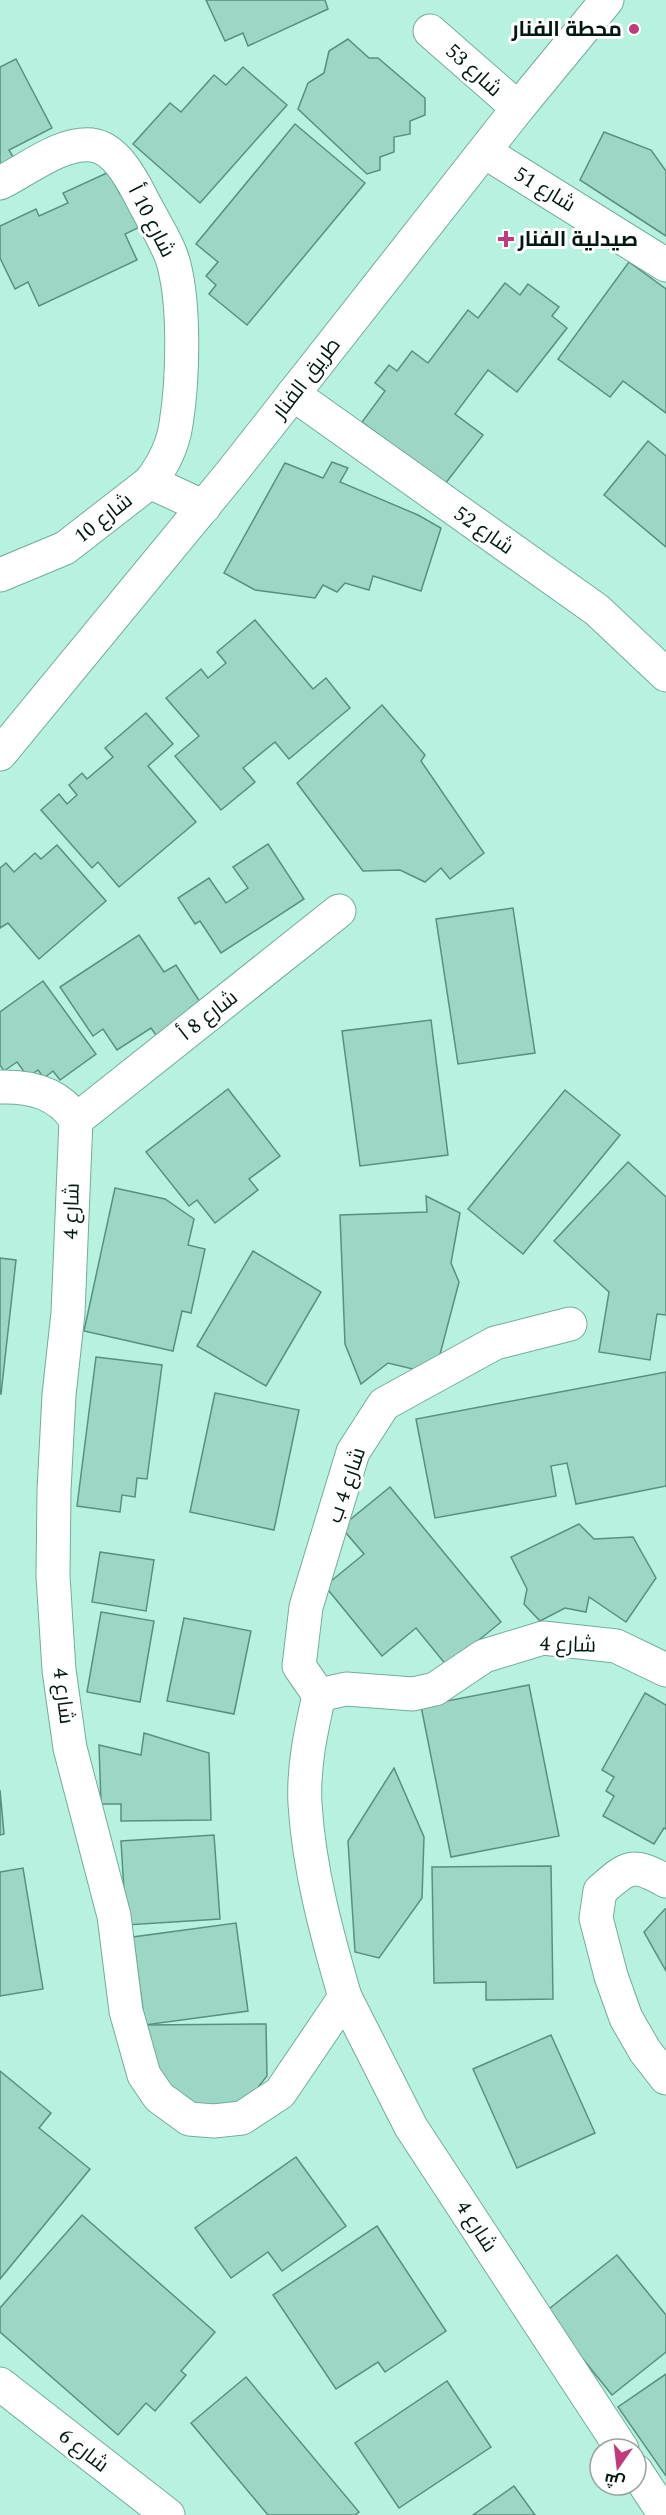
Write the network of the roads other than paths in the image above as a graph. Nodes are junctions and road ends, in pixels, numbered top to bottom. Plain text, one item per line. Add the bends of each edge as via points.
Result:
1 (608, 0) edge
2 (430, 31) dead end
3 (518, 108) junction
4 (485, 152) junction
5 (0, 183) edge
6 (666, 265) edge
7 (293, 393) junction
8 (150, 482) junction
9 (204, 507) junction
10 (0, 575) edge
11 (666, 675) edge
12 (0, 754) edge
13 (339, 911) dead end
14 (0, 1087) edge
15 (76, 1120) junction
16 (570, 1324) dead end
17 (666, 1670) edge
18 (319, 1695) junction
19 (666, 1881) edge
20 (345, 1997) junction
21 (666, 2078) edge
22 (0, 2385) edge
23 (614, 2437) edge
24 (648, 2489) edge
25 (168, 2515) edge
26 (665, 2515) edge

1 - 3 street, طريق الفنار
2 - 3 street, شارع 53
3 - 4 street, طريق الفنار
4 - 6 street, شارع 51
4 - 7 street, طريق الفنار
5 - 8 street, شارع 10 أ via 75,145 93,145 110,151 134,182 174,264 180,318 181,377 176,426 166,457
7 - 9 street, طريق الفنار
7 - 11 street, شارع 52 via 597,610
8 - 9 street, شارع 10
8 - 10 street, شارع 10 via 65,548
9 - 12 street, طريق الفنار
13 - 15 street, شارع 8 أ
14 - 15 street via 55,1096
15 - 20 street, شارع 4 via 68,1313 54,1490 53,1576 59,1670 70,1748 114,1916 126,2011 144,2075 159,2097 189,2119 242,2118 280,2093
16 - 18 street, شارع 4 ب via 495,1343 384,1404 353,1452 306,1607 299,1666
17 - 18 street, شارع 4 via 616,1646 543,1638 484,1656 435,1689 413,1694 346,1689
18 - 20 street, شارع 4 via 307,1747 305,1804 325,1928
19 - 21 street via 644,1868 622,1871 600,1891 596,1918 610,1976 626,2018
20 - 23 street, شارع 4 via 411,2127
22 - 25 street, شارع 6
24 - 26 street

